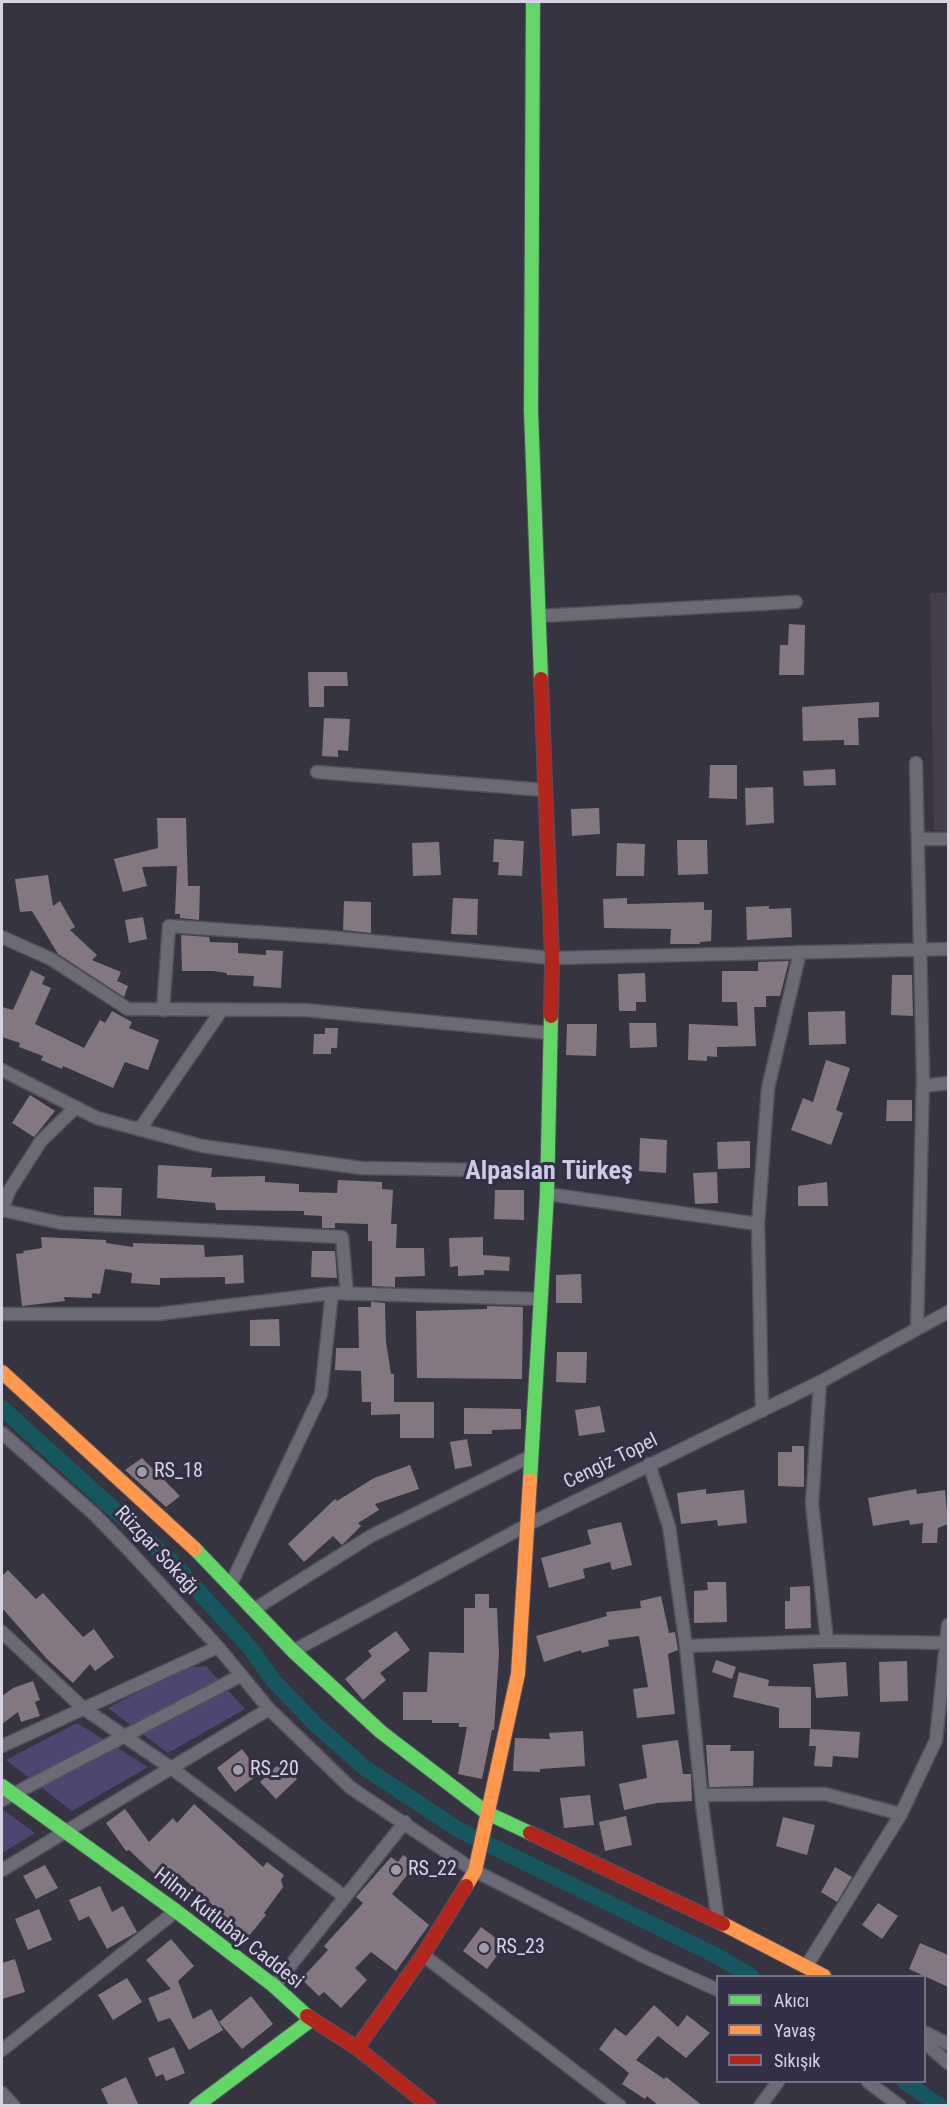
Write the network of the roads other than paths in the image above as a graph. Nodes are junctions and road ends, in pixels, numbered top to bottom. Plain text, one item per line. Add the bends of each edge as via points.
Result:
1 (533, 2) edge
2 (796, 602) dead end
3 (539, 616) junction
4 (916, 763) dead end
5 (317, 772) dead end
6 (545, 790) junction
7 (918, 839) junction
8 (948, 839) edge
9 (2, 937) edge
10 (921, 948) junction
11 (948, 949) edge
12 (800, 951) junction
13 (552, 958) junction
14 (163, 1010) junction
15 (221, 1011) junction
16 (550, 1033) junction
17 (2, 1070) edge
18 (948, 1083) edge
19 (923, 1086) junction
20 (76, 1107) junction
21 (140, 1129) junction
22 (547, 1171) junction
23 (5, 1190) edge
24 (547, 1194) junction
25 (2, 1211) edge
26 (758, 1224) junction
27 (332, 1293) junction
28 (347, 1294) junction
29 (540, 1299) junction
30 (948, 1312) edge
31 (2, 1314) edge
32 (917, 1329) junction
33 (2, 1372) edge
34 (820, 1382) junction
35 (762, 1410) junction
36 (2, 1433) edge
37 (531, 1456) junction
38 (649, 1464) junction
39 (527, 1526) junction
40 (231, 1584) junction
41 (253, 1610) junction
42 (948, 1625) edge
43 (2, 1632) edge
44 (827, 1641) junction
45 (948, 1643) edge
46 (687, 1646) junction
47 (218, 1647) junction
48 (293, 1651) junction
49 (240, 1676) junction
50 (83, 1708) junction
51 (269, 1709) junction
52 (123, 1735) junction
53 (2, 1746) edge
54 (171, 1768) junction
55 (5, 1793) edge
56 (702, 1795) junction
57 (487, 1813) junction
58 (902, 1814) junction
59 (405, 1822) junction
60 (67, 1831) junction
61 (2, 1870) edge
62 (475, 1871) junction
63 (345, 1897) junction
64 (176, 1911) junction
65 (718, 1921) junction
66 (423, 1955) junction
67 (807, 1965) junction
68 (821, 1975) edge
69 (274, 1986) junction
70 (716, 1990) edge
71 (311, 2020) junction
72 (926, 2033) edge
73 (926, 2044) edge
74 (948, 2044) edge
75 (357, 2048) junction
76 (2, 2050) edge
77 (948, 2063) edge
78 (777, 2083) edge
79 (869, 2083) edge
80 (2, 2093) edge
81 (199, 2105) edge
82 (14, 2106) edge
83 (429, 2106) edge
84 (620, 2106) edge
85 (760, 2106) edge
86 (900, 2106) edge

1 - 3 street via 531,411
2 - 3 street
3 - 6 street
4 - 7 street
5 - 6 street
6 - 13 street
7 - 8 street
7 - 10 street
9 - 14 street via 51,959 128,1009
10 - 11 street
10 - 12 street
10 - 19 street
12 - 13 street
12 - 26 street via 768,1088
13 - 14 street via 169,926
13 - 16 street
14 - 15 street
15 - 16 street via 305,1010
15 - 21 street
16 - 22 street
17 - 20 street
18 - 19 street
19 - 32 street
20 - 21 street via 97,1118
20 - 23 street via 41,1141
21 - 22 street via 202,1146 361,1168
22 - 24 street
23 - 25 street
24 - 26 street
24 - 29 street
25 - 28 street via 61,1223 342,1237
26 - 35 street
27 - 28 street
27 - 31 street via 158,1314
27 - 40 street via 321,1394
28 - 29 street
29 - 37 street
30 - 32 street, Cengiz Topel
32 - 34 street, Cengiz Topel
33 - 40 street
34 - 35 street, Cengiz Topel
34 - 44 street via 812,1504
35 - 38 street, Cengiz Topel
36 - 47 street, Rüzgar Sokağı via 94,1514
37 - 39 street
37 - 41 street via 371,1536
38 - 39 street, Cengiz Topel
38 - 46 street via 669,1526
39 - 48 street, Cengiz Topel
39 - 57 street via 518,1674
40 - 41 street
41 - 48 street
42 - 45 street
43 - 50 street
44 - 45 street
44 - 46 street
45 - 58 street via 936,1740
46 - 56 street
47 - 49 street, Rüzgar Sokağı
47 - 50 street
48 - 57 street via 381,1732
49 - 51 street, Rüzgar Sokağı
49 - 52 street
50 - 52 street
50 - 53 street
51 - 54 street
51 - 59 street, Rüzgar Sokağı via 351,1788
52 - 54 street
52 - 55 street
54 - 60 street
54 - 63 street
55 - 60 street, Hilmi Kutlubay Caddesi
56 - 58 street via 825,1794
56 - 65 street
57 - 62 street
57 - 65 street
58 - 67 street
59 - 62 street, Rüzgar Sokağı
59 - 63 street
60 - 61 street
60 - 64 street, Hilmi Kutlubay Caddesi
62 - 66 street
62 - 70 street, Rüzgar Sokağı
63 - 69 street
64 - 69 street, Hilmi Kutlubay Caddesi
64 - 76 street
65 - 67 street
66 - 75 street
66 - 84 street
67 - 68 street
69 - 71 street, Hilmi Kutlubay Caddesi
71 - 75 street, Hilmi Kutlubay Caddesi
71 - 81 street
72 - 74 street
73 - 77 street
75 - 83 street, Hilmi Kutlubay Caddesi
78 - 85 street
79 - 86 street
80 - 82 street

